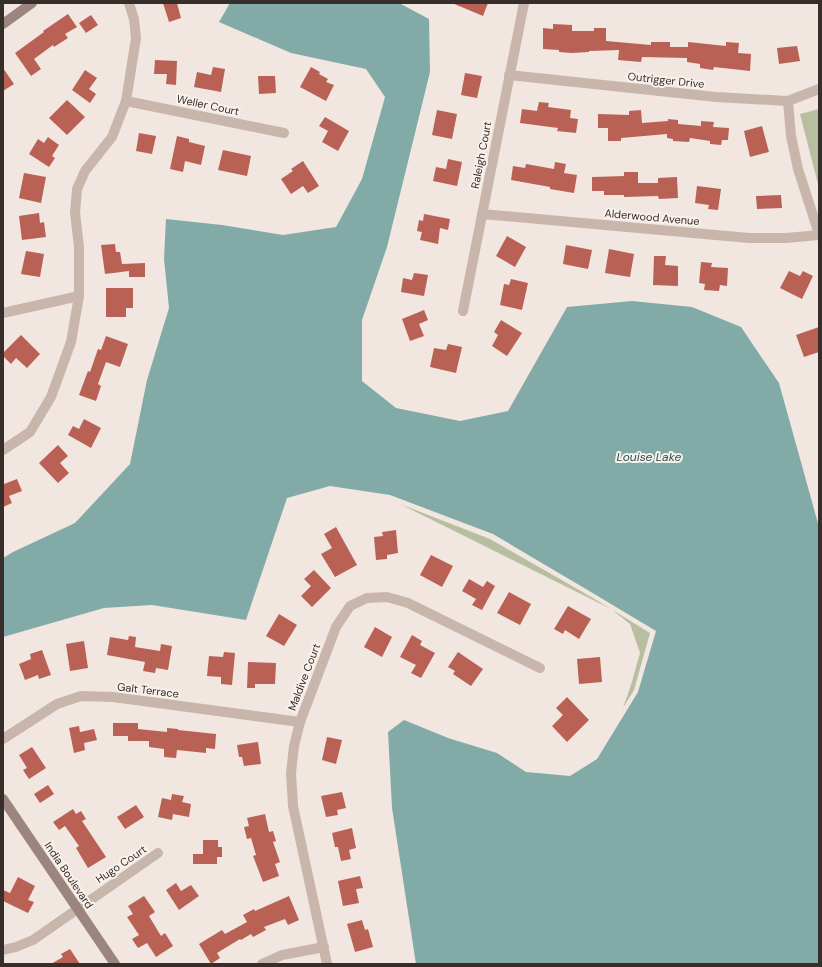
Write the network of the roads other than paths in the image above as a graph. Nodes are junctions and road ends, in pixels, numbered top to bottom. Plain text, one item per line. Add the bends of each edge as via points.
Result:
1 (32, 3) edge
2 (129, 3) edge
3 (524, 3) edge
4 (3, 24) edge
5 (509, 75) junction
6 (819, 89) edge
7 (126, 101) junction
8 (788, 101) junction
9 (284, 133) dead end
10 (482, 214) junction
11 (819, 234) edge
12 (80, 296) junction
13 (463, 311) dead end
14 (3, 313) edge
15 (3, 450) edge
16 (540, 668) dead end
17 (300, 722) junction
18 (3, 739) edge
19 (3, 799) edge
20 (158, 853) dead end
21 (77, 908) junction
22 (324, 947) junction
23 (3, 950) edge
24 (115, 964) edge
25 (262, 964) edge
26 (328, 964) edge

1 - 4 street
2 - 7 street via 136,38
3 - 5 street, Raleigh Court
5 - 8 street, Outrigger Drive via 716,97
5 - 10 street, Raleigh Court
6 - 8 street, Outrigger Drive
7 - 9 street, Weller Court
7 - 12 street via 112,137 85,171 77,189 75,213
8 - 11 street via 791,136 798,169
10 - 11 street, Alderwood Avenue via 749,238 786,238
10 - 13 street, Raleigh Court
12 - 14 street
12 - 15 street via 71,342 51,397 30,432
16 - 17 street, Maldive Court via 408,603 387,597 367,598 350,606 336,626
17 - 18 street, Galt Terrace via 113,697 81,696 57,704
17 - 22 street, Maldive Court via 291,773 293,806
19 - 21 street, India Boulevard
20 - 21 street, Hugo Court
21 - 23 street, Hugo Court via 33,940
21 - 24 street, India Boulevard
22 - 25 street via 282,955
22 - 26 street, Maldive Court

